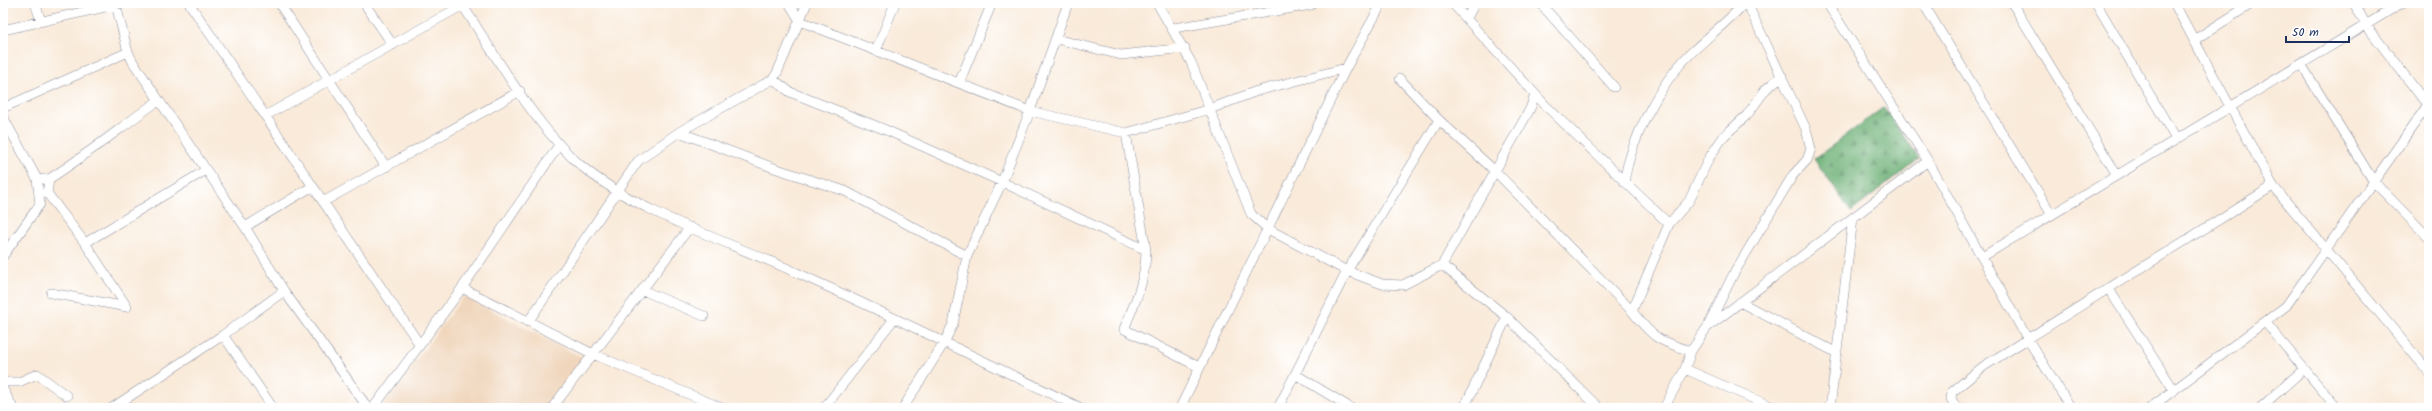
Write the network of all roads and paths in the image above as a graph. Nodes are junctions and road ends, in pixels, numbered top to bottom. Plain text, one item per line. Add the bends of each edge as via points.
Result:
1 (35, 3) edge
2 (189, 3) edge
3 (279, 3) edge
4 (364, 3) edge
5 (789, 3) edge
6 (807, 3) edge
7 (895, 3) edge
8 (992, 3) edge
9 (1068, 3) edge
10 (1158, 3) edge
11 (1382, 3) edge
12 (1452, 3) edge
13 (1475, 3) edge
14 (1746, 3) edge
15 (1827, 3) edge
16 (1923, 3) edge
17 (2012, 3) edge
18 (2096, 3) edge
19 (2174, 3) edge
20 (2253, 3) edge
21 (2354, 3) edge
22 (2402, 3) edge
23 (118, 4) edge
24 (462, 4) edge
25 (1543, 4) edge
26 (1311, 5) dead end
27 (1467, 18) junction
28 (41, 21) junction
29 (800, 21) junction
30 (2366, 25) junction
31 (1174, 28) junction
32 (3, 30) edge
33 (1056, 39) junction
34 (2194, 40) junction
35 (393, 45) junction
36 (1185, 48) junction
37 (876, 51) junction
38 (128, 52) junction
39 (2301, 64) junction
40 (1346, 68) junction
41 (1782, 76) junction
42 (773, 79) junction
43 (1400, 79) dead end
44 (329, 80) junction
45 (959, 83) junction
46 (1614, 86) dead end
47 (520, 92) junction
48 (1535, 95) junction
49 (158, 101) junction
50 (2429, 105) edge
51 (1546, 106) junction
52 (2230, 106) junction
53 (3, 108) edge
54 (1210, 109) junction
55 (1530, 109) junction
56 (1030, 112) junction
57 (265, 116) junction
58 (3, 117) edge
59 (1438, 120) junction
60 (679, 132) junction
61 (1126, 134) junction
62 (2176, 139) junction
63 (560, 145) junction
64 (1928, 161) junction
65 (1627, 164) junction
66 (386, 167) junction
67 (206, 170) junction
68 (1612, 171) junction
69 (1496, 172) junction
70 (2117, 175) junction
71 (49, 179) junction
72 (38, 180) junction
73 (1002, 182) junction
74 (1624, 182) junction
75 (2374, 182) junction
76 (313, 186) junction
77 (2273, 186) junction
78 (618, 192) junction
79 (323, 202) junction
80 (2052, 214) junction
81 (1853, 218) junction
82 (1669, 224) junction
83 (244, 227) junction
84 (690, 227) junction
85 (1268, 230) junction
86 (2429, 238) edge
87 (86, 243) junction
88 (2327, 248) junction
89 (1146, 250) junction
90 (3, 256) edge
91 (967, 256) junction
92 (1982, 257) junction
93 (1442, 265) junction
94 (1347, 271) junction
95 (462, 288) junction
96 (2108, 288) junction
97 (642, 290) junction
98 (284, 291) junction
99 (51, 293) dead end
100 (1740, 302) junction
101 (1632, 311) junction
102 (704, 316) dead end
103 (1507, 317) junction
104 (894, 319) junction
105 (528, 322) junction
106 (2266, 322) junction
107 (1708, 326) junction
108 (223, 335) junction
109 (2028, 338) junction
110 (944, 343) junction
111 (420, 345) junction
112 (1691, 351) junction
113 (1837, 353) junction
114 (593, 354) junction
115 (1199, 367) junction
116 (1685, 369) junction
117 (2304, 370) junction
118 (2429, 372) edge
119 (1295, 374) junction
120 (3, 382) edge
121 (3, 389) edge
122 (2174, 390) junction
123 (67, 396) dead end
124 (13, 408) edge
125 (112, 408) edge
126 (273, 408) edge
127 (368, 408) edge
128 (373, 408) edge
129 (552, 408) edge
130 (722, 408) edge
131 (824, 408) edge
132 (904, 408) edge
133 (1081, 408) edge
134 (1180, 408) edge
135 (1278, 408) edge
136 (1351, 408) edge
137 (1464, 408) edge
138 (1599, 408) edge
139 (1664, 408) edge
140 (1775, 408) edge
141 (1830, 408) edge
142 (1957, 408) edge
143 (2071, 408) edge
144 (2150, 408) edge
145 (2260, 408) edge
146 (2337, 408) edge

1 - 28 street
2 - 57 street
3 - 44 street
4 - 35 street
5 - 29 street
6 - 29 street
7 - 37 street
8 - 45 street
9 - 33 street
10 - 31 street
11 - 40 street
12 - 27 street
13 - 27 street
14 - 41 street
14 - 65 street via 1690,54 1671,76 1644,122
15 - 64 street
16 - 80 street
17 - 70 street
18 - 62 street
19 - 34 street
20 - 34 street
21 - 30 street
22 - 30 street
23 - 28 street
23 - 38 street
24 - 35 street
24 - 47 street
25 - 46 street
26 - 31 street
27 - 48 street
28 - 32 street
29 - 37 street
29 - 42 street
30 - 39 street
30 - 50 street
31 - 36 street
33 - 36 street via 1121,55
33 - 56 street
34 - 52 street
35 - 44 street
36 - 54 street
37 - 45 street
38 - 49 street
38 - 53 street
39 - 52 street
39 - 75 street
40 - 54 street via 1257,91
40 - 85 street
41 - 82 street via 1766,89 1747,115 1724,136 1709,158 1689,201
41 - 107 street via 1810,139 1811,149 1733,274
42 - 60 street
42 - 73 street via 790,92 860,119
43 - 59 street
44 - 57 street
44 - 66 street
45 - 56 street
47 - 63 street
47 - 66 street
48 - 51 street
48 - 55 street
49 - 67 street
49 - 71 street via 114,132 89,154
50 - 75 street
51 - 55 street
51 - 68 street
52 - 62 street
52 - 77 street
54 - 61 street
54 - 85 street via 1248,208
55 - 69 street
56 - 61 street
56 - 73 street
57 - 76 street
58 - 72 street
59 - 69 street
59 - 94 street
60 - 78 street via 638,161
60 - 91 street via 774,168 845,191
61 - 89 street
62 - 70 street
63 - 78 street via 578,163
63 - 95 street
64 - 81 street
64 - 92 street
65 - 68 street
65 - 74 street
66 - 79 street
67 - 83 street
67 - 87 street
68 - 74 street
69 - 93 street
69 - 101 street
70 - 80 street
71 - 72 street
71 - 87 street via 47,193
72 - 90 street via 40,204
73 - 89 street
73 - 91 street
74 - 82 street
75 - 86 street
75 - 88 street
76 - 79 street
76 - 83 street
77 - 88 street
77 - 96 street
78 - 84 street
78 - 105 street
79 - 111 street
80 - 92 street
81 - 100 street
81 - 113 street
82 - 101 street
83 - 98 street
84 - 97 street
84 - 104 street via 794,271
85 - 94 street
85 - 115 street
87 - 99 street via 127,307
88 - 106 street via 2286,306
88 - 118 street
89 - 115 street via 1144,279 1124,329
91 - 110 street via 953,324
92 - 109 street
93 - 94 street via 1403,285 1382,284
93 - 103 street
94 - 119 street
95 - 105 street
95 - 111 street
96 - 109 street
96 - 122 street
97 - 102 street
97 - 114 street
98 - 108 street
98 - 127 street
100 - 107 street
100 - 113 street
101 - 112 street via 1650,334
103 - 137 street
103 - 138 street
104 - 110 street
104 - 131 street
105 - 114 street
106 - 117 street
106 - 122 street
107 - 112 street
108 - 125 street
108 - 126 street
109 - 142 street via 1955,388 1951,399
109 - 143 street
110 - 132 street
110 - 133 street
111 - 128 street
112 - 116 street
113 - 141 street
114 - 129 street
114 - 130 street
115 - 134 street
116 - 139 street
116 - 140 street
117 - 145 street
117 - 146 street
119 - 135 street
119 - 136 street
120 - 123 street via 19,382 37,374
121 - 124 street
122 - 144 street

